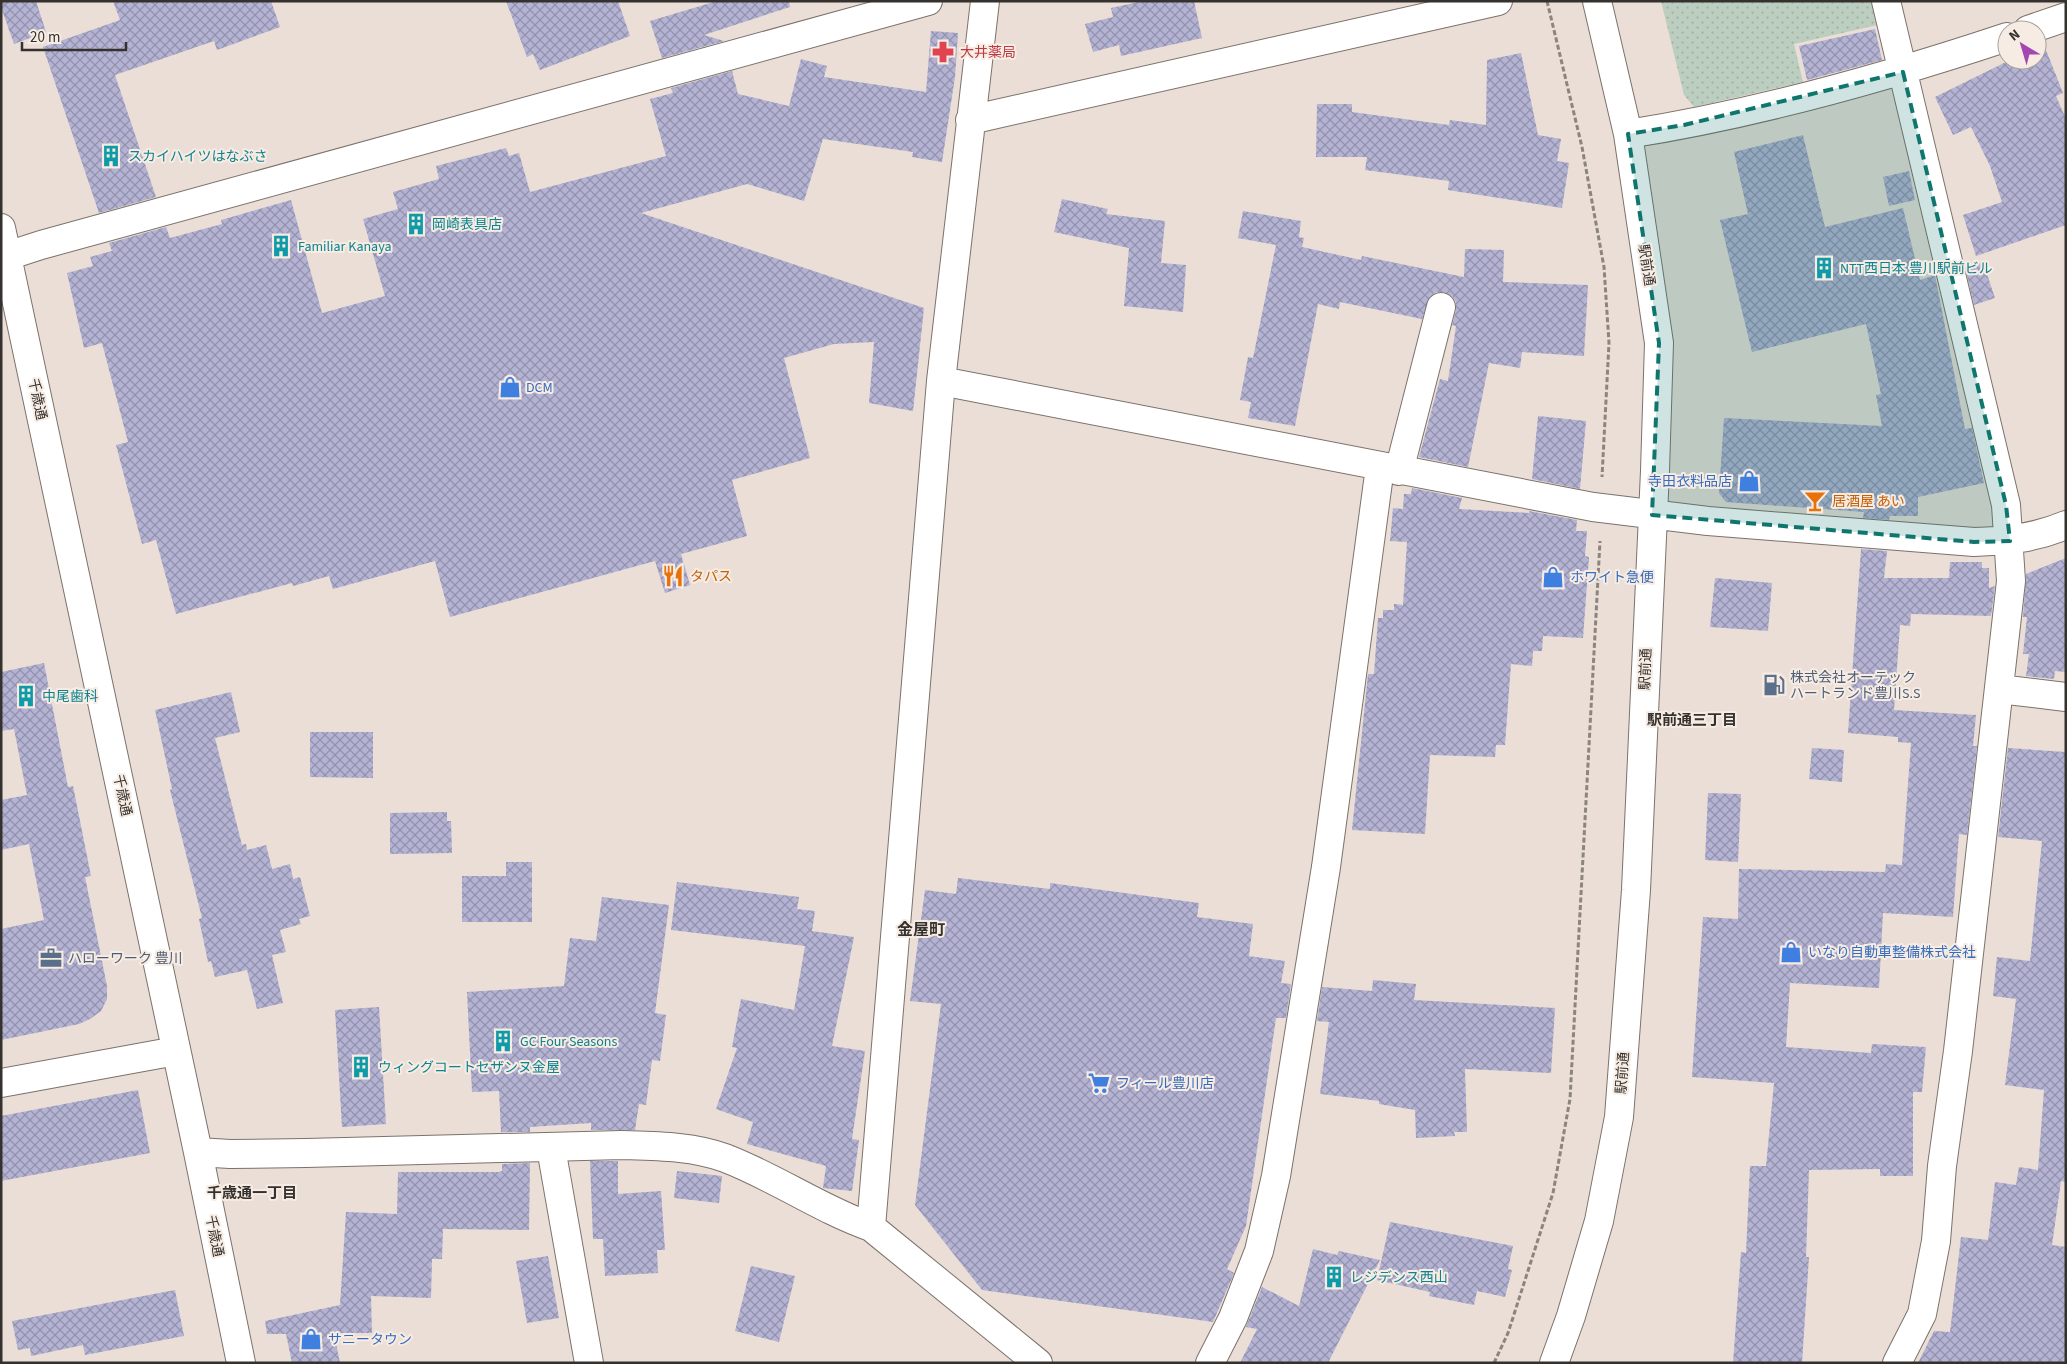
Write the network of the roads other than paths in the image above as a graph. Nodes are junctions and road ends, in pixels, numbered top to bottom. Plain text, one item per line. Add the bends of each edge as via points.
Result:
1 (928, 1) edge
2 (985, 1) edge
3 (1498, 1) edge
4 (1597, 1) edge
5 (1886, 1) edge
6 (2066, 17) edge
7 (2047, 24) edge
8 (1997, 40) edge
9 (1903, 72) junction
10 (970, 120) junction
11 (1628, 134) junction
12 (1, 228) edge
13 (4, 257) edge
14 (1441, 307) dead end
15 (941, 381) junction
16 (1390, 469) junction
17 (1652, 515) junction
18 (2066, 525) edge
19 (2010, 541) junction
20 (1999, 689) junction
21 (2066, 697) edge
22 (176, 1051) junction
23 (1, 1083) edge
24 (551, 1148) junction
25 (198, 1152) junction
26 (871, 1227) junction
27 (241, 1363) edge
28 (589, 1363) edge
29 (1038, 1363) edge
30 (1210, 1363) edge
31 (1554, 1363) edge
32 (1897, 1363) edge

1 - 13 street
2 - 10 street
3 - 10 street
4 - 11 street, 駅前通
5 - 9 street
6 - 7 street
8 - 9 street
9 - 11 street via 1684,126
9 - 19 street via 2006,505
10 - 15 street
11 - 17 street, 駅前通 via 1659,343
12 - 13 street, 千歳通
13 - 22 street, 千歳通
14 - 16 street
15 - 16 street
15 - 26 street
16 - 17 street
16 - 30 street via 1276,1176 1259,1251 1233,1318
17 - 19 street via 1974,542
17 - 31 street, 駅前通 via 1636,890 1619,1117 1598,1221
18 - 19 street via 2045,534
19 - 20 street via 2011,581
20 - 21 street
20 - 32 street via 1942,1166 1936,1241 1922,1314
22 - 23 street
22 - 25 street, 千歳通
24 - 25 street
24 - 26 street via 665,1146 724,1157 841,1216
24 - 28 street
25 - 27 street, 千歳通
26 - 29 street

